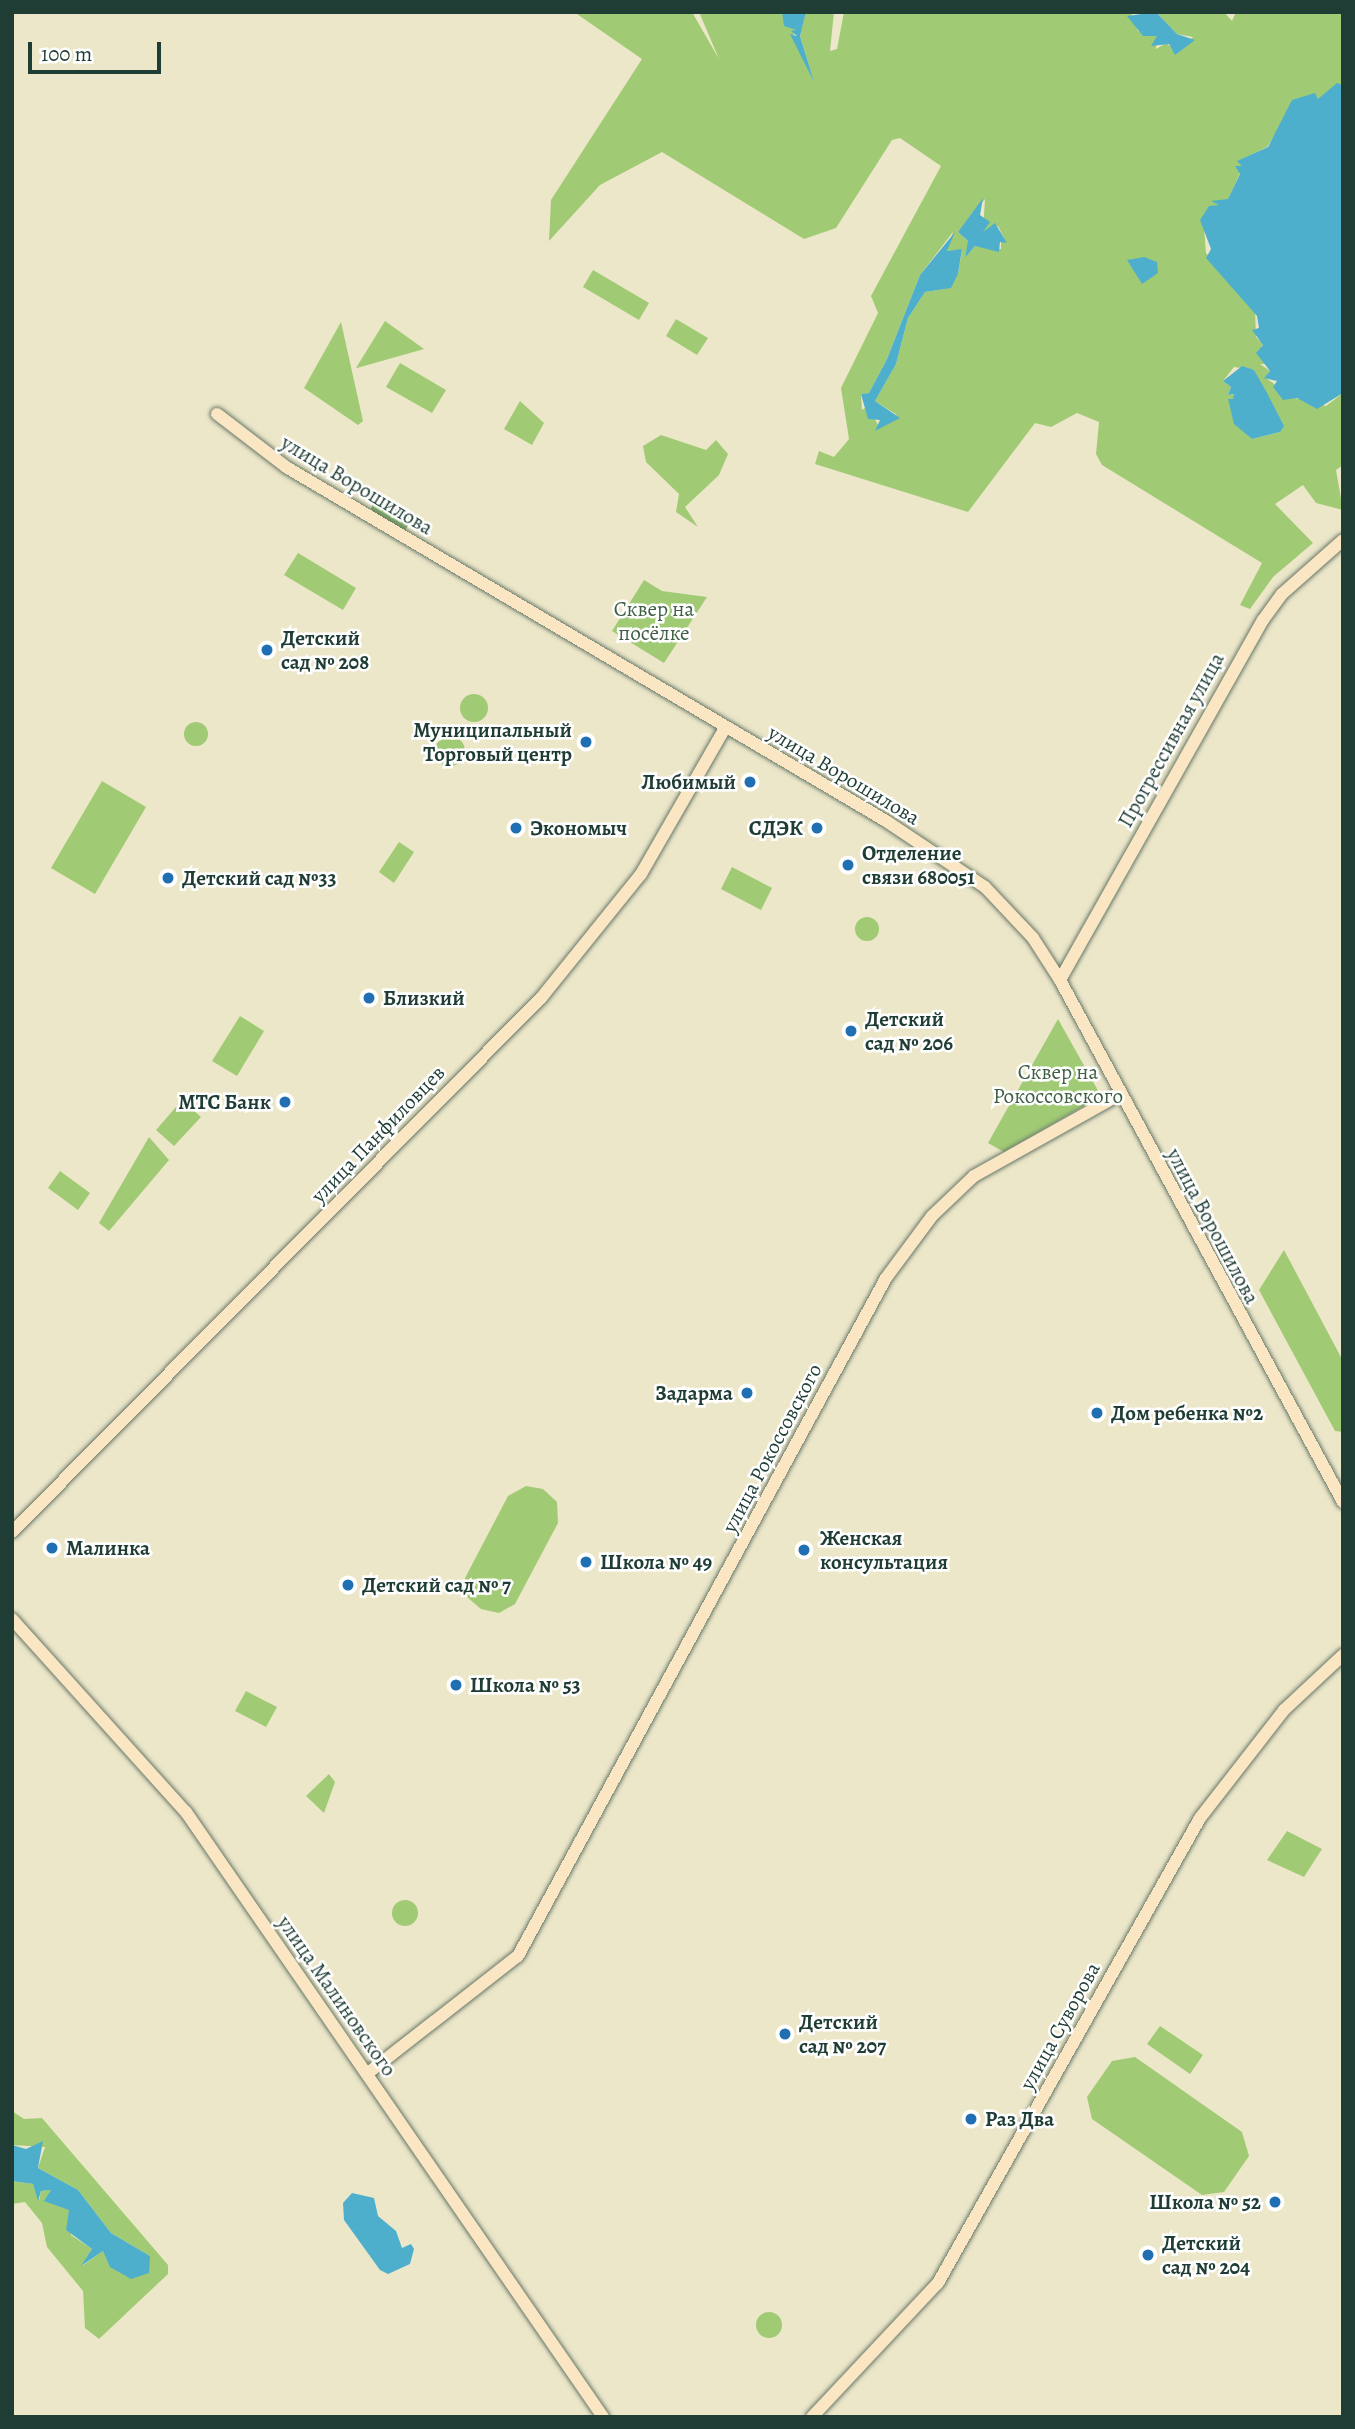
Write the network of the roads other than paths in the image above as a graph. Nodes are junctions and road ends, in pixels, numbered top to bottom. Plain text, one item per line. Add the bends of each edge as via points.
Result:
1 (217, 414) dead end
2 (1343, 540) edge
3 (725, 728) junction
4 (1060, 980) junction
5 (1121, 1094) junction
6 (1343, 1502) edge
7 (12, 1532) edge
8 (12, 1619) edge
9 (1343, 1656) edge
10 (368, 2073) junction
11 (603, 2417) edge
12 (812, 2417) edge

1 - 3 street, улица Ворошилова via 286,467
2 - 4 street, Прогрессивная улица via 1282,594 1263,620
3 - 4 street, улица Ворошилова via 965,870 1033,938
3 - 7 street, улица Панфиловцев via 640,874 541,998
4 - 5 street, улица Ворошилова
5 - 6 street, улица Ворошилова
5 - 10 street, улица Рокоссовского via 974,1177 932,1216 886,1278 519,1956
8 - 10 street, улица Малиновского via 180,1804
9 - 12 street, улица Суворова via 1284,1710 1200,1818 938,2283
10 - 11 street, улица Малиновского

